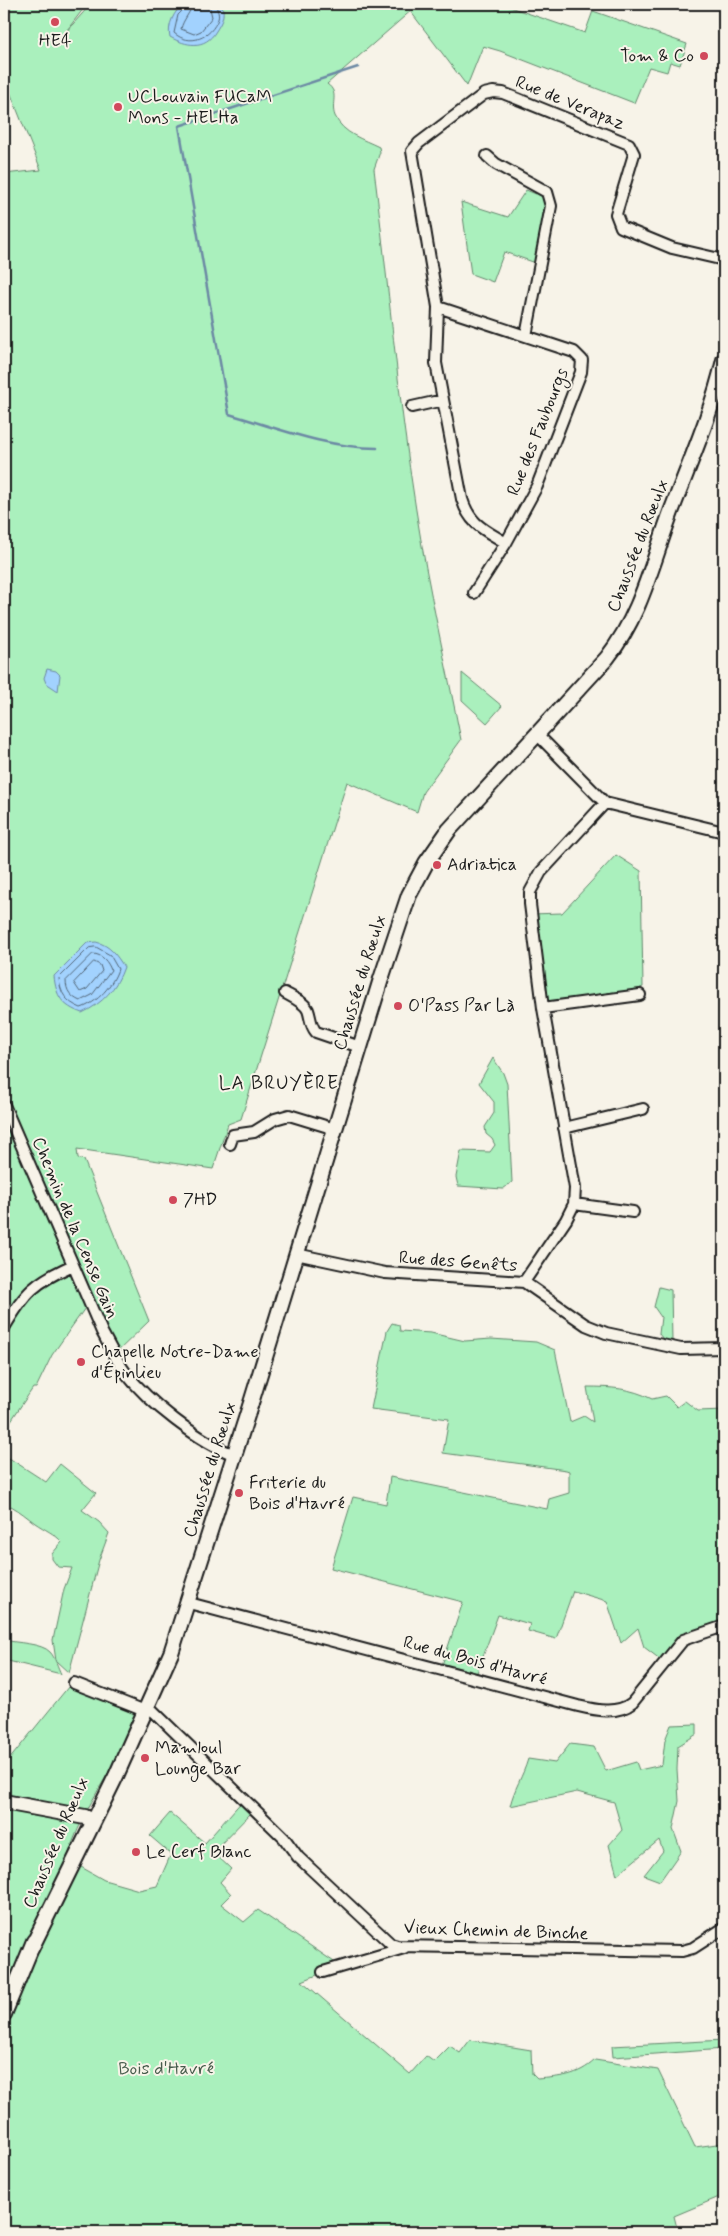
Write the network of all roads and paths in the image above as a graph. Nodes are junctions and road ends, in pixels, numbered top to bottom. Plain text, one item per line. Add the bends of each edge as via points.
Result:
1 (487, 156) dead end
2 (724, 260) edge
3 (438, 307) junction
4 (526, 336) junction
5 (724, 360) edge
6 (443, 400) junction
7 (412, 407) dead end
8 (506, 543) junction
9 (474, 593) dead end
10 (537, 734) junction
11 (604, 803) junction
12 (724, 832) edge
13 (285, 993) dead end
14 (640, 995) dead end
15 (543, 1008) junction
16 (360, 1047) junction
17 (4, 1106) edge
18 (643, 1109) dead end
19 (8, 1127) edge
20 (564, 1128) junction
21 (335, 1129) junction
22 (230, 1144) dead end
23 (574, 1204) junction
24 (633, 1212) dead end
25 (296, 1254) junction
26 (73, 1264) junction
27 (524, 1282) junction
28 (4, 1328) edge
29 (724, 1348) edge
30 (235, 1455) junction
31 (189, 1603) junction
32 (724, 1626) edge
33 (74, 1683) dead end
34 (147, 1708) junction
35 (4, 1802) edge
36 (89, 1819) junction
37 (724, 1928) edge
38 (405, 1947) junction
39 (31, 1949) junction
40 (323, 1972) dead end
41 (4, 2014) edge

1 - 4 street via 548,192 550,199
2 - 3 street, Rue de Verapaz via 672,248 621,227 616,214 634,154 629,144 493,92 484,94 412,151
3 - 4 street, Rue des Faubourgs
3 - 6 street via 436,363
4 - 8 street, Rue des Faubourgs via 574,352 582,360 581,372 537,486
5 - 10 main road, Chaussée du Rœulx via 712,402 632,620 607,658
6 - 7 street
6 - 8 street via 466,510 475,524
8 - 9 street, Rue des Faubourgs
10 - 11 street
10 - 16 main road, Chaussée du Rœulx via 459,818 426,862 404,906
11 - 12 street
11 - 15 street via 541,872 530,892
13 - 16 street via 308,1010 316,1032
14 - 15 street
15 - 20 street
16 - 21 main road, Chaussée du Rœulx
17 - 19 street, Chemin de la Cense Gain
18 - 20 street
19 - 26 street, Chemin de la Cense Gain
20 - 23 street via 575,1188
21 - 22 street via 284,1115 254,1132 233,1135
21 - 25 main road, Chaussée du Rœulx
23 - 24 street
23 - 27 street
25 - 27 street, Rue des Genêts via 385,1273
25 - 30 main road, Chaussée du Rœulx
26 - 28 street via 44,1278 31,1289
26 - 30 street, Chemin de la Cense Gain via 114,1355 136,1385 187,1429
27 - 29 street, Rue des Genêts via 586,1325 606,1333 681,1349
30 - 31 main road, Chaussée du Rœulx
31 - 32 street, Rue du Bois d'Havré via 578,1706 613,1710 626,1708 632,1703 683,1640
31 - 34 main road, Chaussée du Rœulx
33 - 34 street
34 - 36 main road, Chaussée du Rœulx via 108,1772
34 - 38 street, Vieux Chemin de Binche via 391,1944
35 - 36 main road
36 - 39 main road, Chaussée du Rœulx
36 - 39 main road, Chaussée du Rœulx via 67,1859
37 - 38 street, Vieux Chemin de Binche via 682,1952
38 - 40 street
39 - 41 main road, Chaussée du Rœulx

